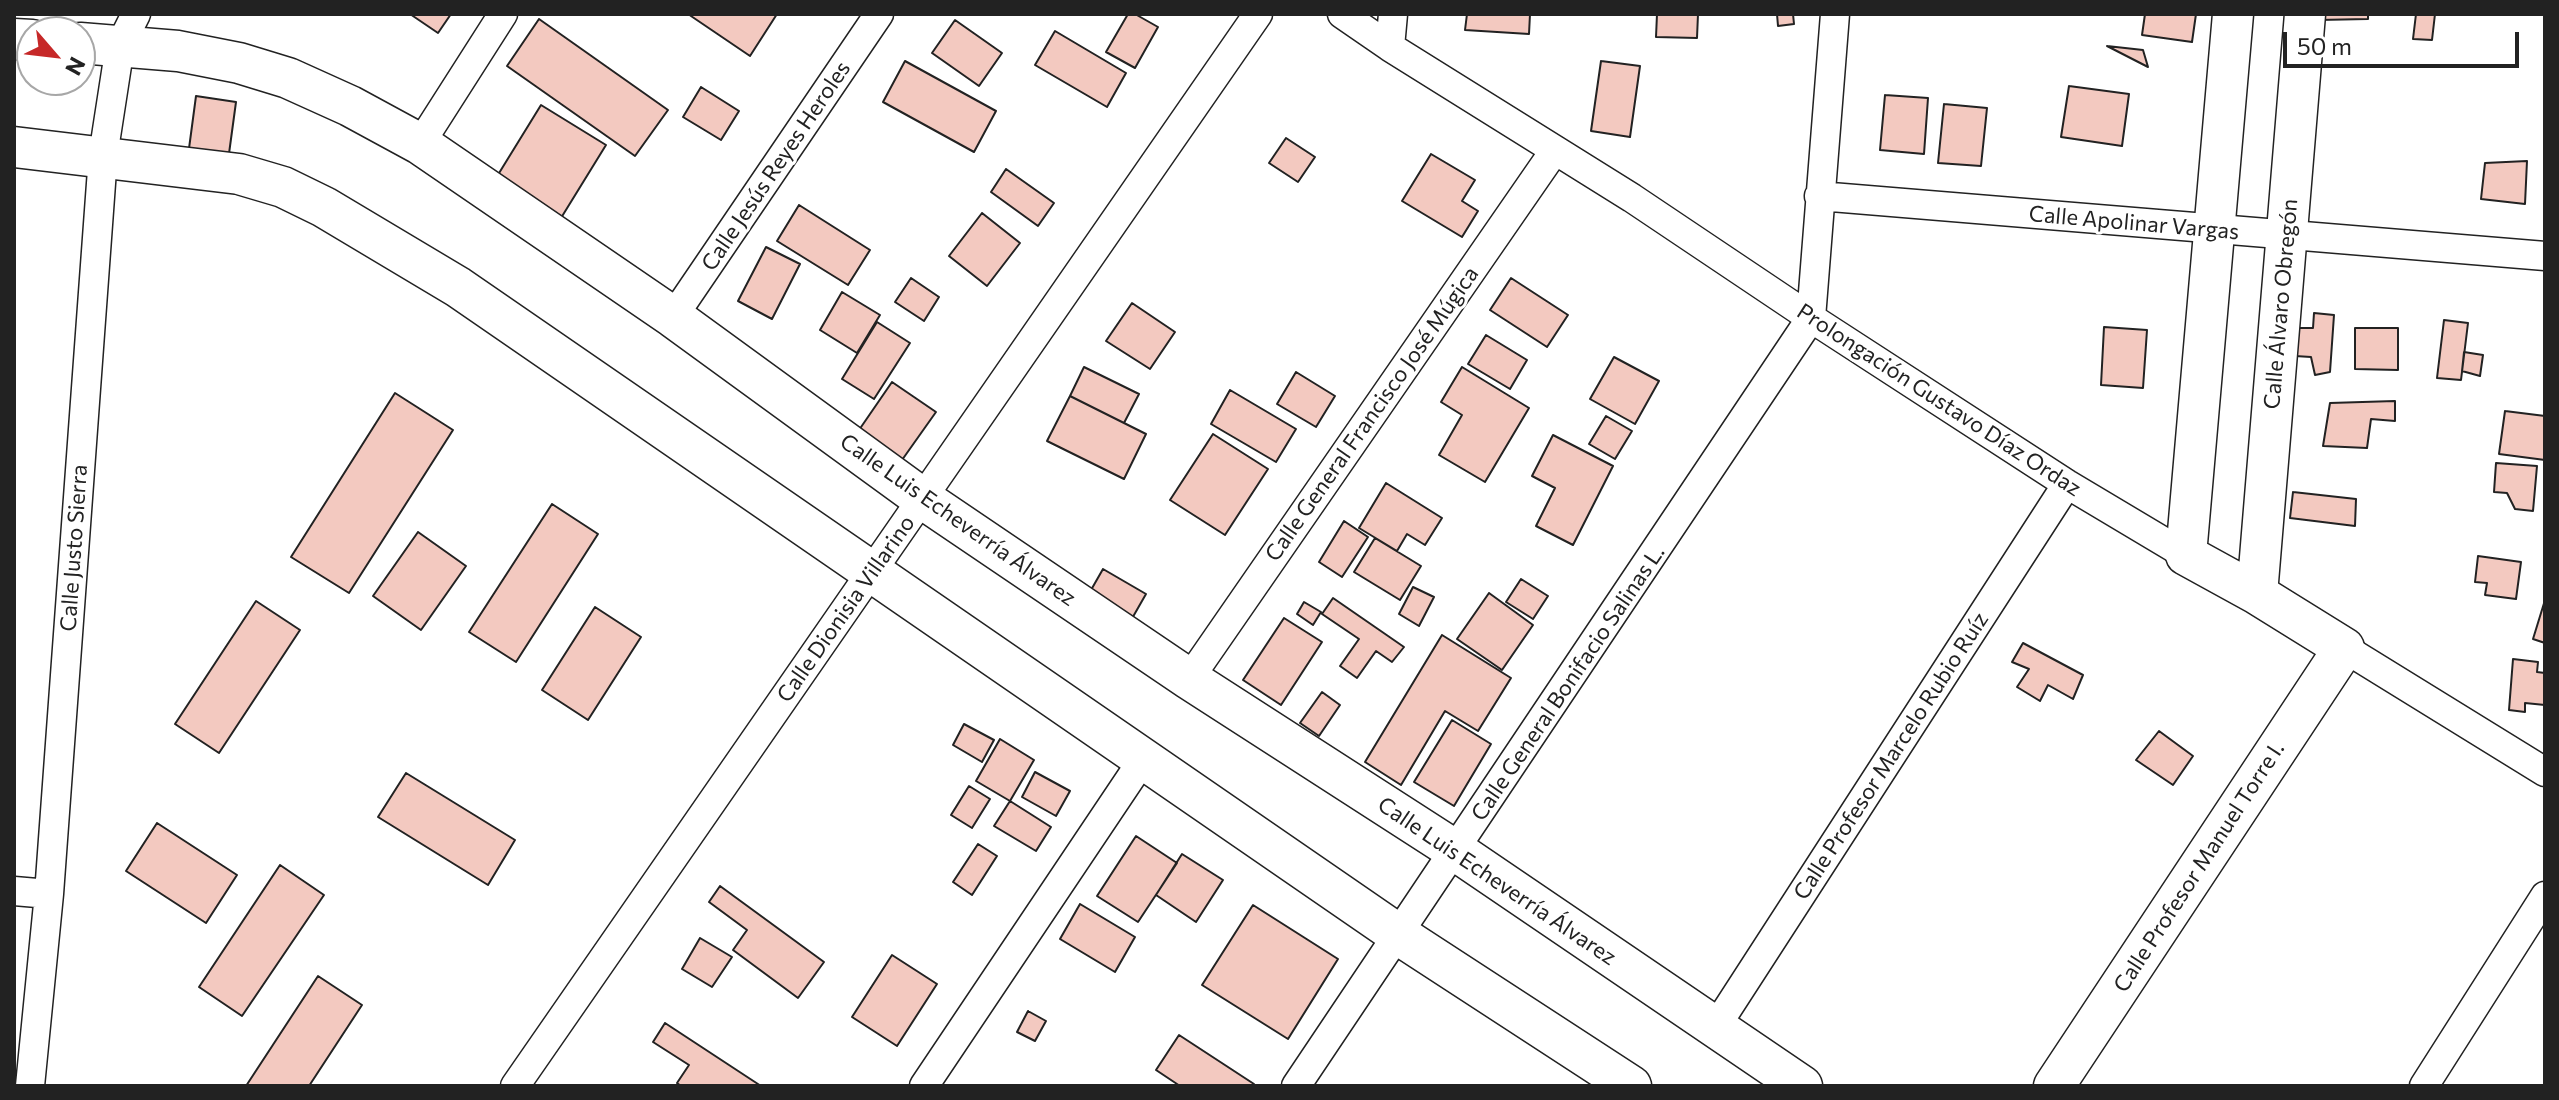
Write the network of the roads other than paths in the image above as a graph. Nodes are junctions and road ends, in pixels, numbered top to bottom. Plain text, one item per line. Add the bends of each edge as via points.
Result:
1 (503, 14) edge
2 (879, 14) edge
3 (1258, 14) edge
4 (1342, 14) edge
5 (1393, 14) edge
6 (1835, 14) edge
7 (2233, 14) edge
8 (2305, 14) edge
9 (128, 30) edge
10 (96, 39) edge
11 (1390, 47) junction
12 (420, 144) junction
13 (14, 147) edge
14 (1555, 150) junction
15 (103, 156) junction
16 (1819, 196) junction
17 (2214, 230) junction
18 (2286, 237) junction
19 (2545, 256) edge
20 (673, 317) junction
21 (1811, 318) junction
22 (2067, 484) junction
23 (923, 499) junction
24 (2186, 555) junction
25 (872, 572) junction
26 (2257, 594) junction
27 (2344, 648) junction
28 (1189, 679) junction
29 (1144, 758) junction
30 (2545, 772) edge
31 (1456, 851) junction
32 (14, 891) edge
33 (49, 894) junction
34 (2545, 896) edge
35 (1399, 935) junction
36 (1715, 1028) junction
37 (30, 1086) edge
38 (515, 1086) edge
39 (924, 1086) edge
40 (1296, 1086) edge
41 (1631, 1086) edge
42 (1802, 1086) edge
43 (2054, 1086) edge
44 (2424, 1086) edge

1 - 12 street
2 - 20 street, Calle Jesús Reyes Heroles
3 - 23 street, Calle Dionisia Villarino
4 - 11 street, Prolongación Gustavo Díaz Ordaz
5 - 11 street
6 - 16 street
7 - 17 street
8 - 18 street, Calle Álvaro Obregón
9 - 10 street, Calle Luis Echeverría Álvarez
9 - 12 street, Calle Luis Echeverría Álvarez via 178,51 288,78
9 - 15 street, Calle Justo Sierra
11 - 14 street, Prolongación Gustavo Díaz Ordaz
12 - 20 street, Calle Luis Echeverría Álvarez
13 - 15 street
14 - 21 street, Prolongación Gustavo Díaz Ordaz
14 - 28 street, Calle General Francisco José Múgica
15 - 25 street via 239,174 324,207 458,287
15 - 33 street, Calle Justo Sierra
16 - 17 street, Calle Apolinar Vargas
16 - 21 street
17 - 18 street, Calle Apolinar Vargas
17 - 24 street
18 - 19 street, Calle Apolinar Vargas
18 - 26 street, Calle Álvaro Obregón
20 - 23 street, Calle Luis Echeverría Álvarez
21 - 22 street, Prolongación Gustavo Díaz Ordaz
21 - 31 street, Calle General Bonifacio Salinas L.
22 - 24 street, Prolongación Gustavo Díaz Ordaz
22 - 36 street, Calle Profesor Marcelo Rubio Ruíz
23 - 25 street, Calle Dionisia Villarino
23 - 28 street, Calle Luis Echeverría Álvarez
24 - 26 street, Prolongación Gustavo Díaz Ordaz
25 - 29 street
25 - 38 street, Calle Dionisia Villarino
26 - 27 street, Prolongación Gustavo Díaz Ordaz
27 - 30 street, Prolongación Gustavo Díaz Ordaz
27 - 43 street, Calle Profesor Manuel Torre I.
28 - 31 street, Calle Luis Echeverría Álvarez
29 - 35 street
29 - 39 street
31 - 35 street, Calle General Bonifacio Salinas L.
31 - 36 street, Calle Luis Echeverría Álvarez
32 - 33 street
33 - 37 street, Calle Justo Sierra
34 - 44 street
35 - 40 street, Calle General Bonifacio Salinas L.
35 - 41 street
36 - 42 street, Calle Luis Echeverría Álvarez

